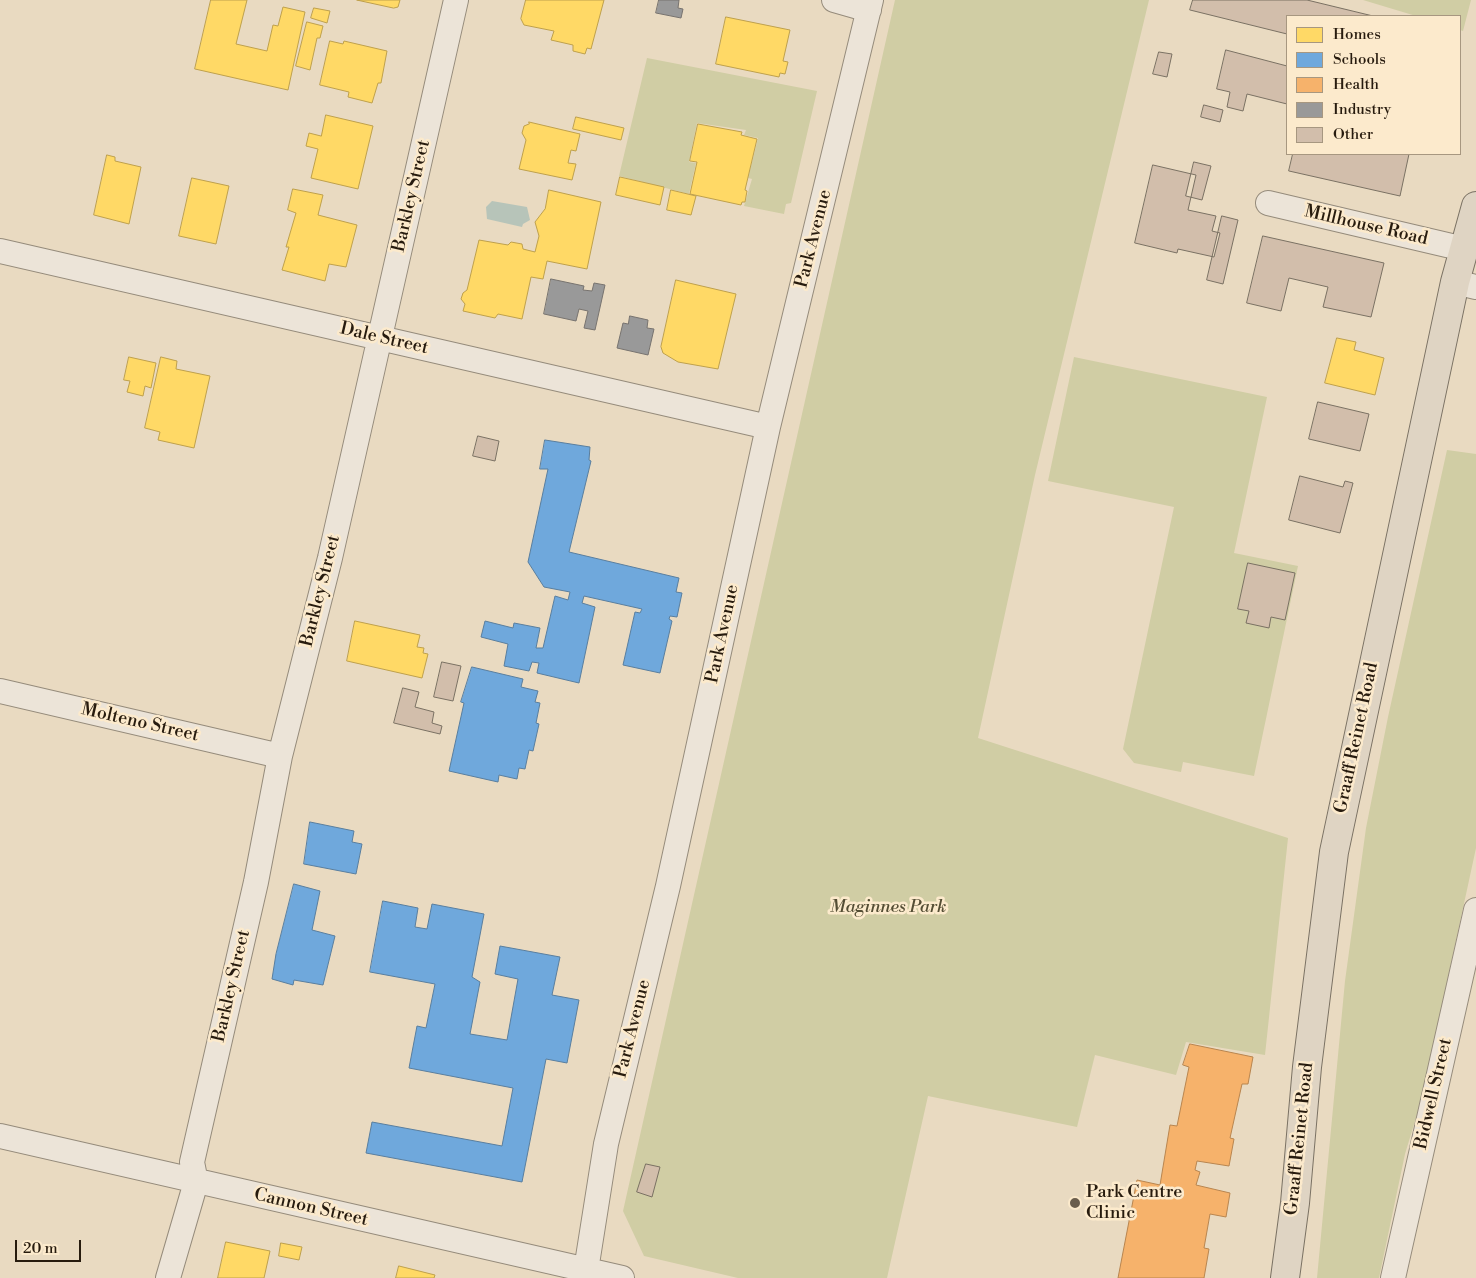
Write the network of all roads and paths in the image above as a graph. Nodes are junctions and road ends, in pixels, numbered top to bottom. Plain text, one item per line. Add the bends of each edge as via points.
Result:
1 (456, 0) edge
2 (834, 0) edge
3 (870, 5) edge
4 (1268, 203) dead end
5 (1476, 206) edge
6 (1464, 249) junction
7 (0, 250) edge
8 (1465, 285) edge
9 (380, 338) junction
10 (768, 427) junction
11 (0, 691) edge
12 (280, 756) junction
13 (1476, 910) edge
14 (1467, 988) edge
15 (0, 1136) edge
16 (196, 1182) junction
17 (586, 1270) junction
18 (614, 1277) edge
19 (168, 1278) edge
20 (1285, 1278) edge
21 (1392, 1278) edge

1 - 9 street, Barkley Street
2 - 3 street
3 - 10 street, Park Avenue
4 - 6 street, Millhouse Road
5 - 6 main road, Graaff Reinet Road
6 - 8 main road, Graaff Reinet Road
7 - 9 street, Dale Street
8 - 20 main road, Graaff Reinet Road via 1334,852
9 - 10 street, Dale Street
9 - 12 street, Barkley Street via 330,558
10 - 17 street, Park Avenue via 668,886 606,1144
11 - 12 street, Molteno Street
12 - 16 street, Barkley Street via 256,882 192,1162
13 - 14 street, Bidwell Street
14 - 21 street, Bidwell Street
15 - 16 street, Cannon Street
16 - 17 street, Cannon Street
16 - 19 street
17 - 18 street, Cannon Street

